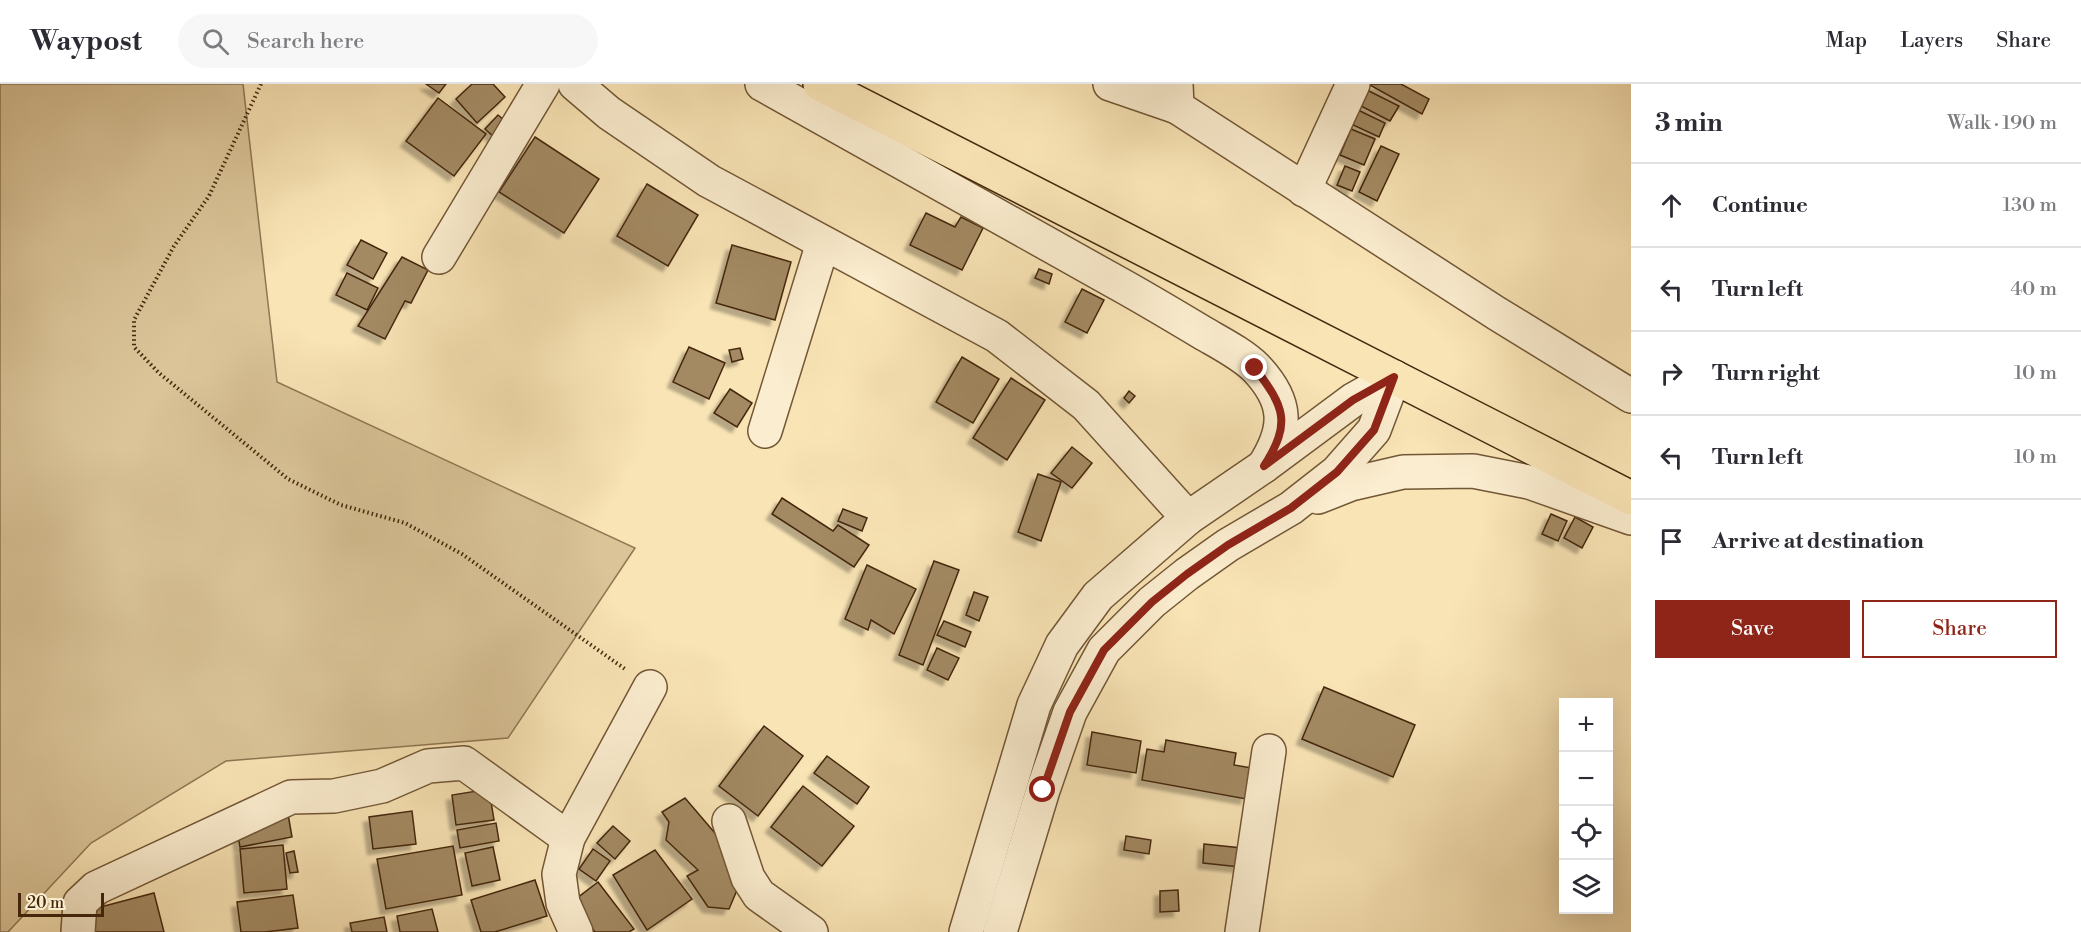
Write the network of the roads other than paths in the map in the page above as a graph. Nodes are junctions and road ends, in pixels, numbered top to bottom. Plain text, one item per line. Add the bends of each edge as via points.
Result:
1 (543, 84) edge
2 (575, 84) edge
3 (762, 84) edge
4 (820, 84) edge
5 (1110, 84) edge
6 (1353, 84) edge
7 (1177, 96) edge
8 (1304, 190) junction
9 (823, 243) junction
10 (439, 257) dead end
11 (1394, 377) junction
12 (1631, 396) edge
13 (765, 431) dead end
14 (1264, 466) junction
15 (1631, 498) edge
16 (1291, 508) junction
17 (1188, 518) junction
18 (1631, 518) edge
19 (650, 687) road end
20 (1269, 751) dead end
21 (729, 821) dead end
22 (568, 838) junction
23 (78, 932) edge
24 (576, 932) edge
25 (811, 932) edge
26 (966, 932) edge
27 (1000, 932) edge
28 (1242, 932) edge

1 - 10 street
2 - 9 street via 609,113 709,181
3 - 14 street via 1140,296 1255,368 1281,408 1282,428 1276,448
4 - 11 highway
5 - 7 street
6 - 8 street
7 - 8 street
8 - 12 street
9 - 13 street
9 - 17 street via 997,336 1034,363 1086,405
11 - 14 street via 1353,400
11 - 15 highway
11 - 16 street via 1374,430 1337,472
14 - 17 street
16 - 18 street via 1351,484 1403,472 1473,471 1529,482
16 - 27 street via 1187,574 1104,650 1070,712
17 - 26 street via 1098,596 1062,645 1034,705
19 - 22 street
20 - 28 street
21 - 25 street via 748,878 759,895
22 - 23 street via 464,763 428,766 382,786 334,796 291,797 96,888 80,903
22 - 24 street via 559,874 563,903

